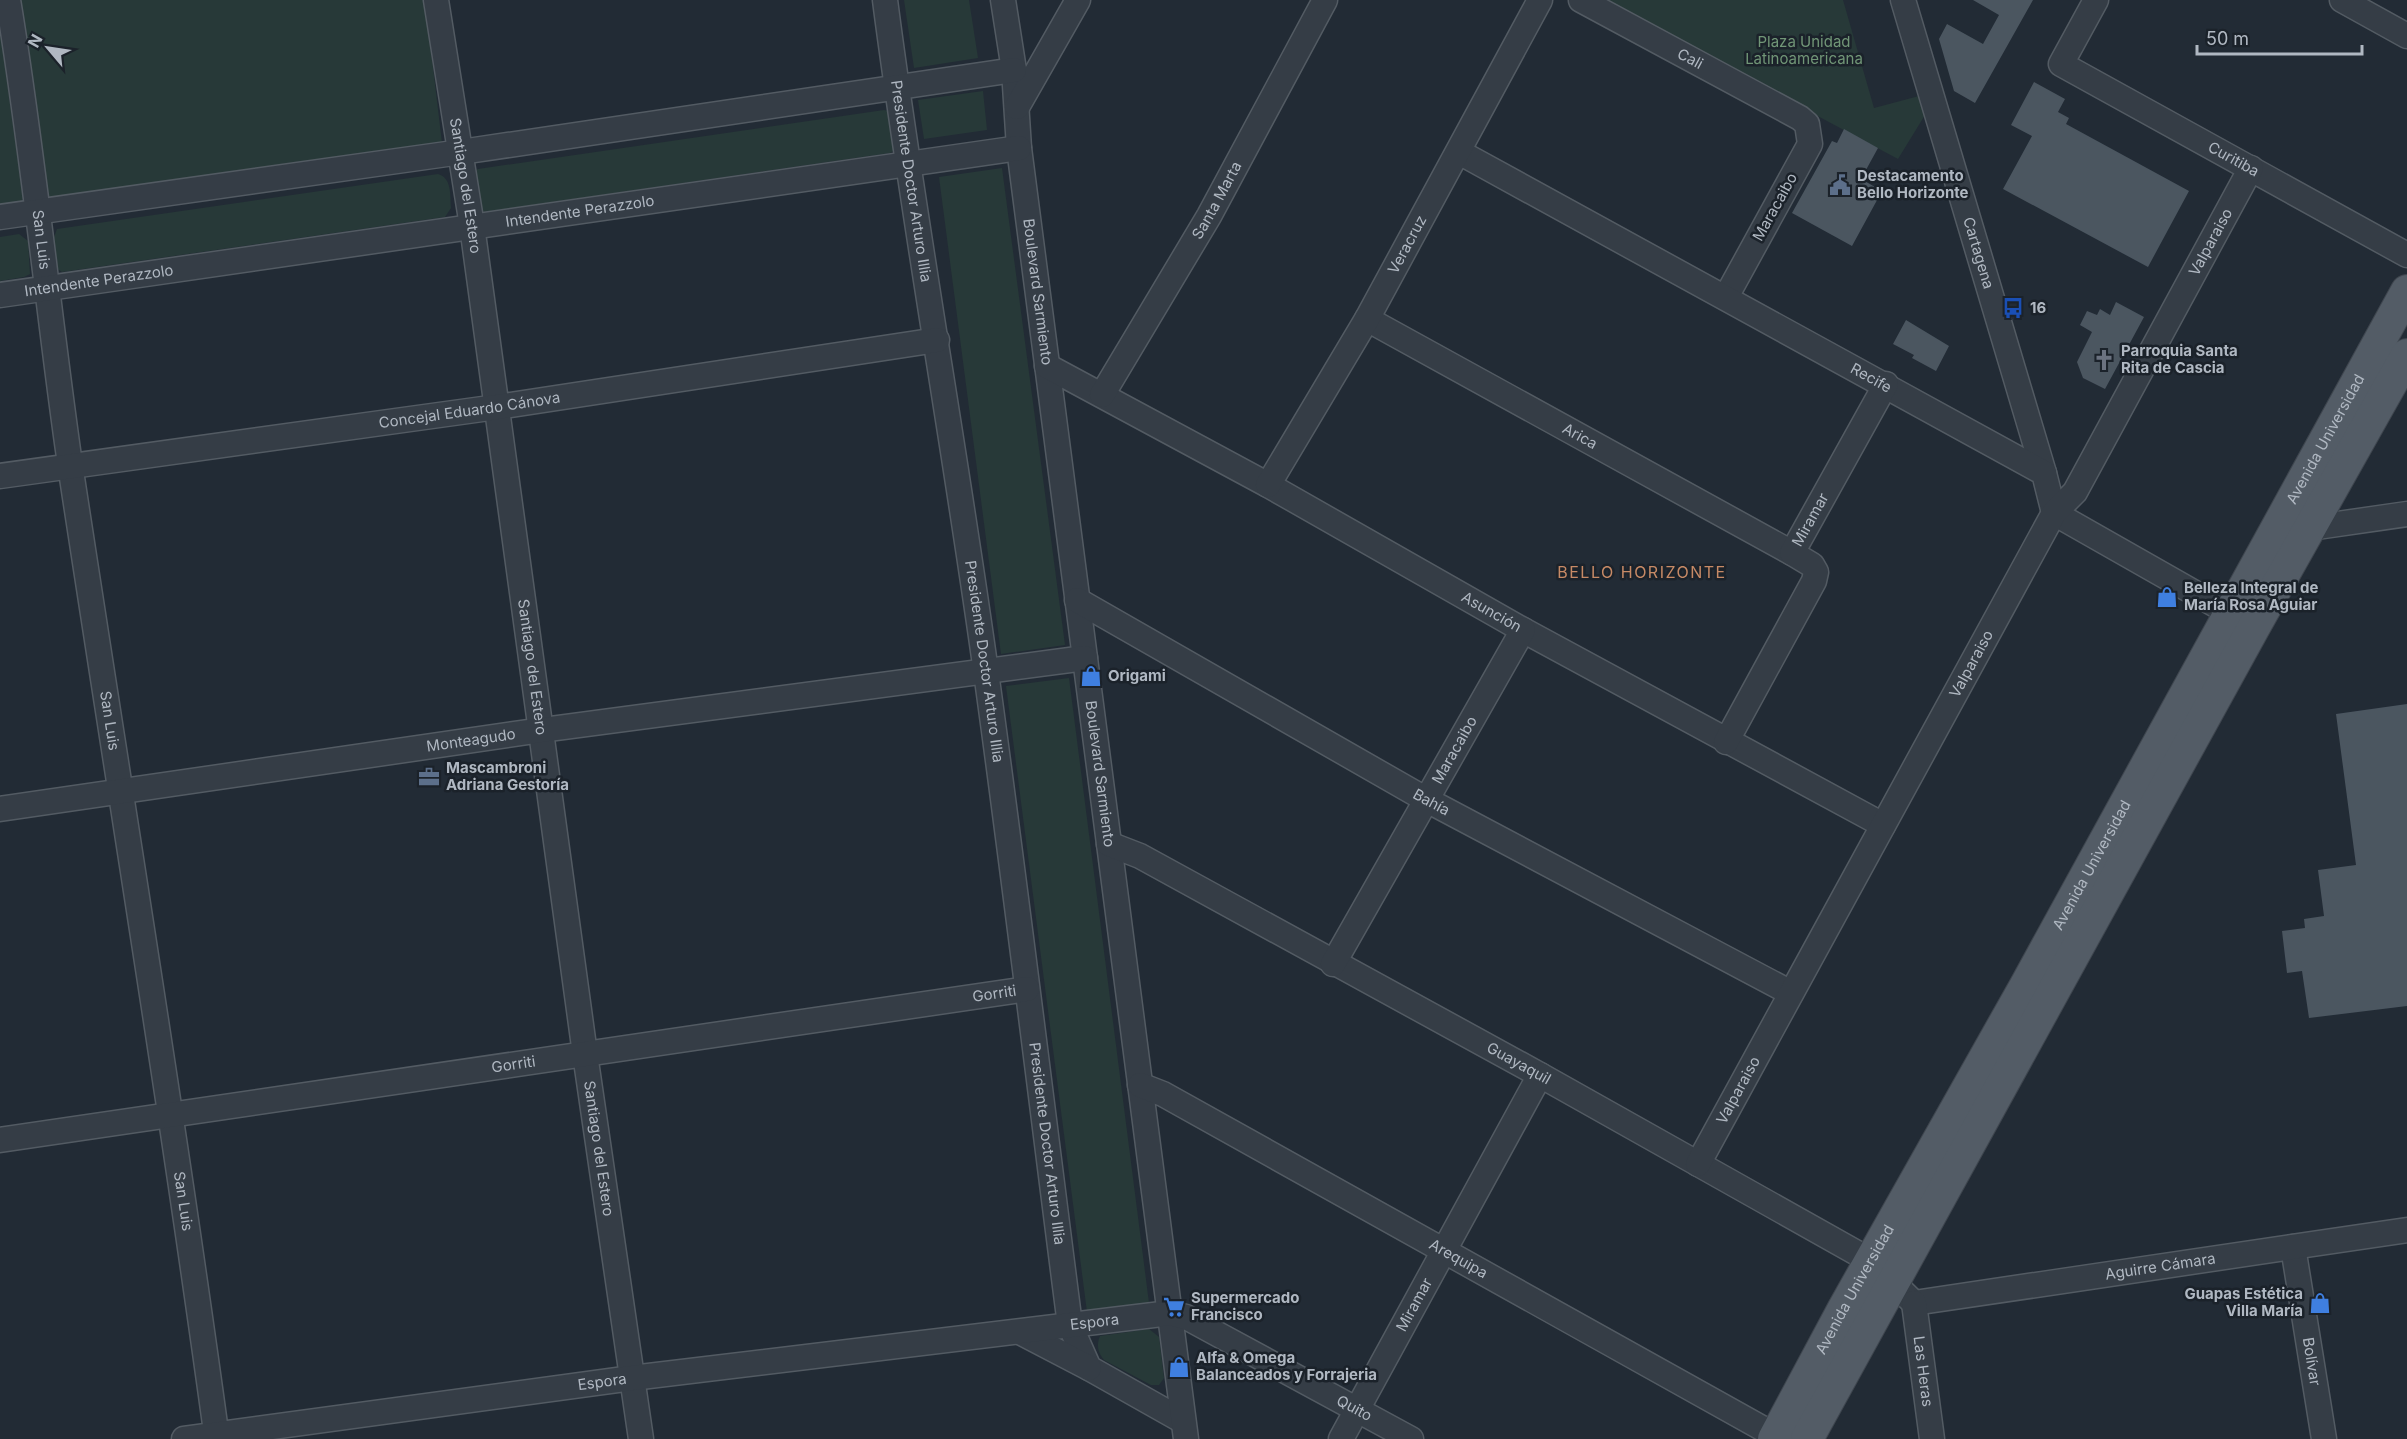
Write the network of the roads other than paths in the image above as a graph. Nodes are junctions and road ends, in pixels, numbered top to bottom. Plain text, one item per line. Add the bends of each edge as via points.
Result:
1 (8, 0) edge
2 (436, 0) edge
3 (885, 0) edge
4 (1003, 0) edge
5 (1078, 0) edge
6 (1325, 0) edge
7 (1540, 0) edge
8 (1581, 0) edge
9 (1903, 0) edge
10 (2096, 0) edge
11 (2342, 0) edge
12 (2407, 36) edge
13 (1014, 70) junction
14 (897, 88) junction
15 (1017, 107) junction
16 (1800, 118) joint
17 (1019, 148) junction
18 (461, 152) junction
19 (1459, 152) junction
20 (906, 163) junction
21 (2251, 168) junction
22 (37, 212) junction
23 (0, 217) edge
24 (472, 226) junction
25 (2407, 255) edge
26 (46, 289) junction
27 (2407, 291) edge
28 (0, 295) edge
29 (1726, 297) junction
30 (1367, 319) junction
31 (937, 340) junction
32 (2407, 355) edge
33 (1047, 366) junction
34 (1886, 384) junction
35 (1102, 395) junction
36 (497, 407) junction
37 (70, 466) junction
38 (2044, 473) junction
39 (0, 476) edge
40 (1268, 485) junction
41 (2054, 513) junction
42 (2407, 514) edge
43 (2296, 522) junction
44 (1792, 553) junction
45 (1077, 600) junction
46 (2242, 620) junction
47 (1523, 630) junction
48 (1085, 658) junction
49 (986, 672) junction
50 (542, 730) junction
51 (1726, 742) junction
52 (120, 793) junction
53 (1425, 799) junction
54 (0, 809) edge
55 (1883, 825) junction
56 (1109, 844) junction
57 (1333, 964) junction
58 (1027, 989) junction
59 (1791, 993) junction
60 (585, 1054) junction
61 (1540, 1075) junction
62 (1140, 1085) junction
63 (169, 1117) junction
64 (0, 1140) edge
65 (1698, 1164) junction
66 (2407, 1230) edge
67 (2293, 1247) junction
68 (1443, 1249) junction
69 (1871, 1261) junction
70 (1904, 1293) junction
71 (1170, 1313) junction
72 (1070, 1325) junction
73 (1020, 1332) junction
74 (1089, 1368) junction
75 (632, 1378) junction
76 (1357, 1410) junction
77 (1185, 1430) edge
78 (217, 1436) edge
79 (1775, 1437) edge
80 (184, 1439) edge
81 (641, 1439) edge
82 (1341, 1439) edge
83 (1411, 1439) edge
84 (1807, 1439) edge
85 (1932, 1439) edge
86 (2324, 1439) edge

1 - 22 street, San Luis
2 - 18 street, Santiago del Estero
3 - 14 street, Presidente Doctor Arturo Illia
4 - 13 street, Boulevard Sarmiento
5 - 15 street
6 - 35 street, Santa Marta via 1209,216
7 - 19 street, Veracruz
8 - 16 street, Cali
9 - 38 street, Cartagena
10 - 21 street, Curitiba via 2061,64
11 - 12 street
13 - 14 street
13 - 15 street, Boulevard Sarmiento
14 - 18 street
14 - 20 street, Presidente Doctor Arturo Illia
15 - 17 street, Boulevard Sarmiento
16 - 29 street, Maracaibo via 1808,124 1810,144
17 - 20 street, Intendente Perazzolo
17 - 33 street, Boulevard Sarmiento
18 - 22 street
18 - 24 street, Santiago del Estero
19 - 29 street, Recife
19 - 30 street, Veracruz
20 - 24 street, Intendente Perazzolo
20 - 31 street, Presidente Doctor Arturo Illia
21 - 25 street, Curitiba
21 - 41 street, Valparaiso via 2075,492
22 - 23 street
22 - 26 street, San Luis
24 - 26 street, Intendente Perazzolo
24 - 36 street, Santiago del Estero
26 - 28 street, Intendente Perazzolo
26 - 37 street, San Luis
27 - 43 main road, Avenida Universidad
29 - 34 street, Recife
30 - 40 street, Veracruz
30 - 44 street, Arica
31 - 36 street, Concejal Eduardo Cánova
31 - 49 street, Presidente Doctor Arturo Illia
32 - 43 main road, Avenida Universidad
33 - 35 street, Asunción
33 - 45 street, Boulevard Sarmiento
34 - 38 street, Recife
34 - 44 street, Miramar
35 - 40 street, Asunción
36 - 37 street, Concejal Eduardo Cánova
36 - 50 street, Santiago del Estero
37 - 39 street, Concejal Eduardo Cánova
37 - 52 street, San Luis
38 - 41 street
40 - 47 street, Asunción
41 - 46 street
41 - 55 street, Valparaiso
42 - 43 street
43 - 46 main road, Avenida Universidad
44 - 51 street, Miramar via 1812,565 1816,572 1814,581
45 - 48 street, Boulevard Sarmiento
45 - 53 street, Bahía
46 - 69 main road, Avenida Universidad via 2026,985
46 - 70 main road, Avenida Universidad
47 - 51 street, Asunción
47 - 53 street, Maracaibo
48 - 49 street, Monteagudo
48 - 56 street, Boulevard Sarmiento
49 - 50 street, Monteagudo
49 - 58 street, Presidente Doctor Arturo Illia
50 - 52 street, Monteagudo
50 - 60 street, Santiago del Estero
51 - 55 street, Asunción
52 - 54 street, Monteagudo
52 - 63 street, San Luis
53 - 57 street, Maracaibo
53 - 59 street, Bahía
55 - 59 street, Valparaiso
56 - 57 street, Guayaquil via 1140,856
56 - 62 street, Boulevard Sarmiento
57 - 61 street, Guayaquil
58 - 60 street, Gorriti
58 - 72 street, Presidente Doctor Arturo Illia
59 - 65 street, Valparaiso
60 - 63 street, Gorriti
60 - 75 street, Santiago del Estero
61 - 65 street, Guayaquil
61 - 68 street, Miramar
62 - 68 street, Arequipa
62 - 71 street, Boulevard Sarmiento
63 - 64 street, Gorriti
63 - 78 street, San Luis
65 - 69 street, Guayaquil
66 - 67 street, Aguirre Cámara
67 - 70 street, Aguirre Cámara
67 - 86 street, Bolívar
68 - 76 street, Miramar
68 - 79 street, Arequipa
69 - 70 street, Guayaquil
69 - 79 main road, Avenida Universidad
70 - 84 main road, Avenida Universidad
70 - 85 street, Las Heras
71 - 72 street, Espora
71 - 76 street, Quito via 1186,1317
71 - 77 street, Boulevard Sarmiento
72 - 73 street, Espora
72 - 74 street, Presidente Doctor Arturo Illia
73 - 74 street, Espora
73 - 75 street, Espora
74 - 77 street, Espora
75 - 78 street, Espora
75 - 81 street, Santiago del Estero
76 - 82 street, Miramar
76 - 83 street, Quito
78 - 80 street, Espora

